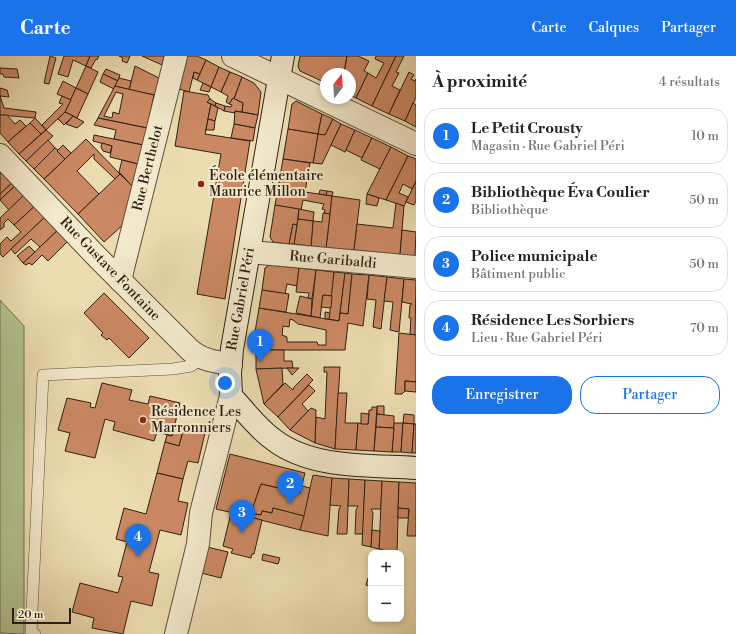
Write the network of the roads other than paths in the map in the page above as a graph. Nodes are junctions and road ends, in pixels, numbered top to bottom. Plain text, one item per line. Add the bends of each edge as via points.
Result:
1 (176, 56) edge
2 (233, 56) edge
3 (283, 56) edge
4 (279, 78) junction
5 (416, 144) edge
6 (0, 155) edge
7 (250, 252) junction
8 (416, 267) edge
9 (120, 280) junction
10 (203, 358) junction
11 (231, 364) junction
12 (231, 396) junction
13 (416, 468) edge
14 (35, 634) edge
15 (176, 634) edge

1 - 9 street, Rue Berthelot
2 - 4 street
3 - 4 street, Rue Gabriel Péri
4 - 5 street
4 - 7 street, Rue Gabriel Péri
6 - 9 street, Rue Gustave Fontaine
7 - 8 street, Rue Garibaldi
7 - 11 street, Rue Gabriel Péri
9 - 10 street, Rue Gustave Fontaine via 194,354
10 - 11 street, Rue Gustave Fontaine
10 - 14 lane via 191,366 173,369 42,375 31,633
11 - 12 street, Rue Gabriel Péri
12 - 13 street via 272,439 301,455 338,463
12 - 15 street, Rue Gabriel Péri

